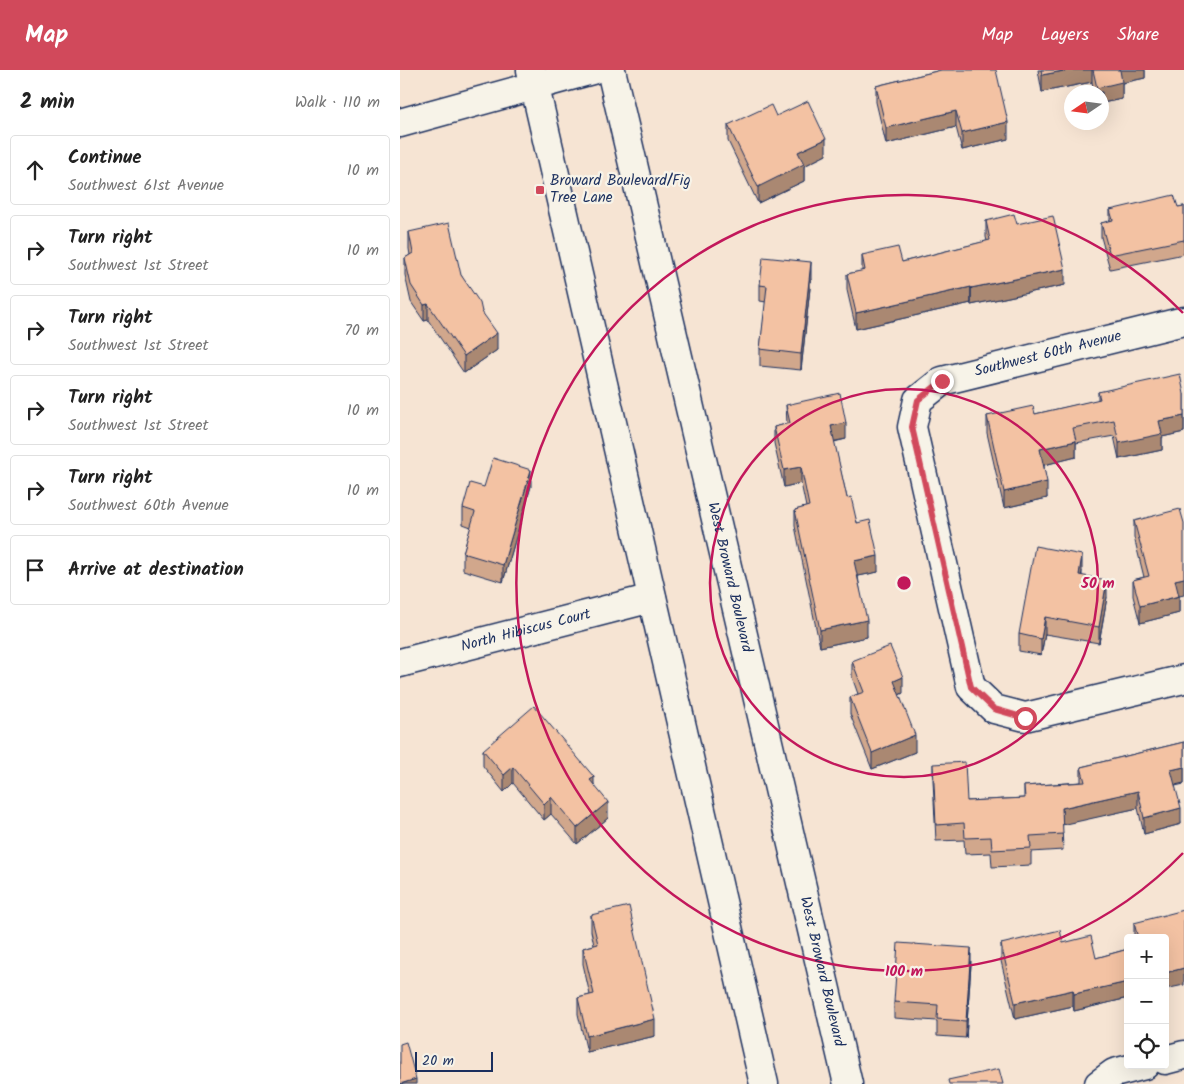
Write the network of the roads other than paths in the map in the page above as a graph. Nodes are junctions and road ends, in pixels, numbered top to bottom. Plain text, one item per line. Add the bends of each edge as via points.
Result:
1 (592, 70) edge
2 (610, 70) edge
3 (533, 77) edge
4 (400, 123) edge
5 (1184, 321) edge
6 (652, 598) junction
7 (400, 663) edge
8 (1184, 679) edge
9 (1184, 1055) edge
10 (1169, 1059) edge
11 (1129, 1069) edge
12 (764, 1084) edge
13 (848, 1084) edge
14 (1099, 1084) edge

1 - 3 main road
2 - 13 main road, West Broward Boulevard
3 - 4 main road
3 - 6 main road
5 - 8 main road, Southwest 60th Avenue via 942,381 918,400 912,427 971,687 994,709 1025,718
6 - 7 main road, North Hibiscus Court
6 - 12 main road
9 - 10 main road
11 - 14 main road via 1114,1073

